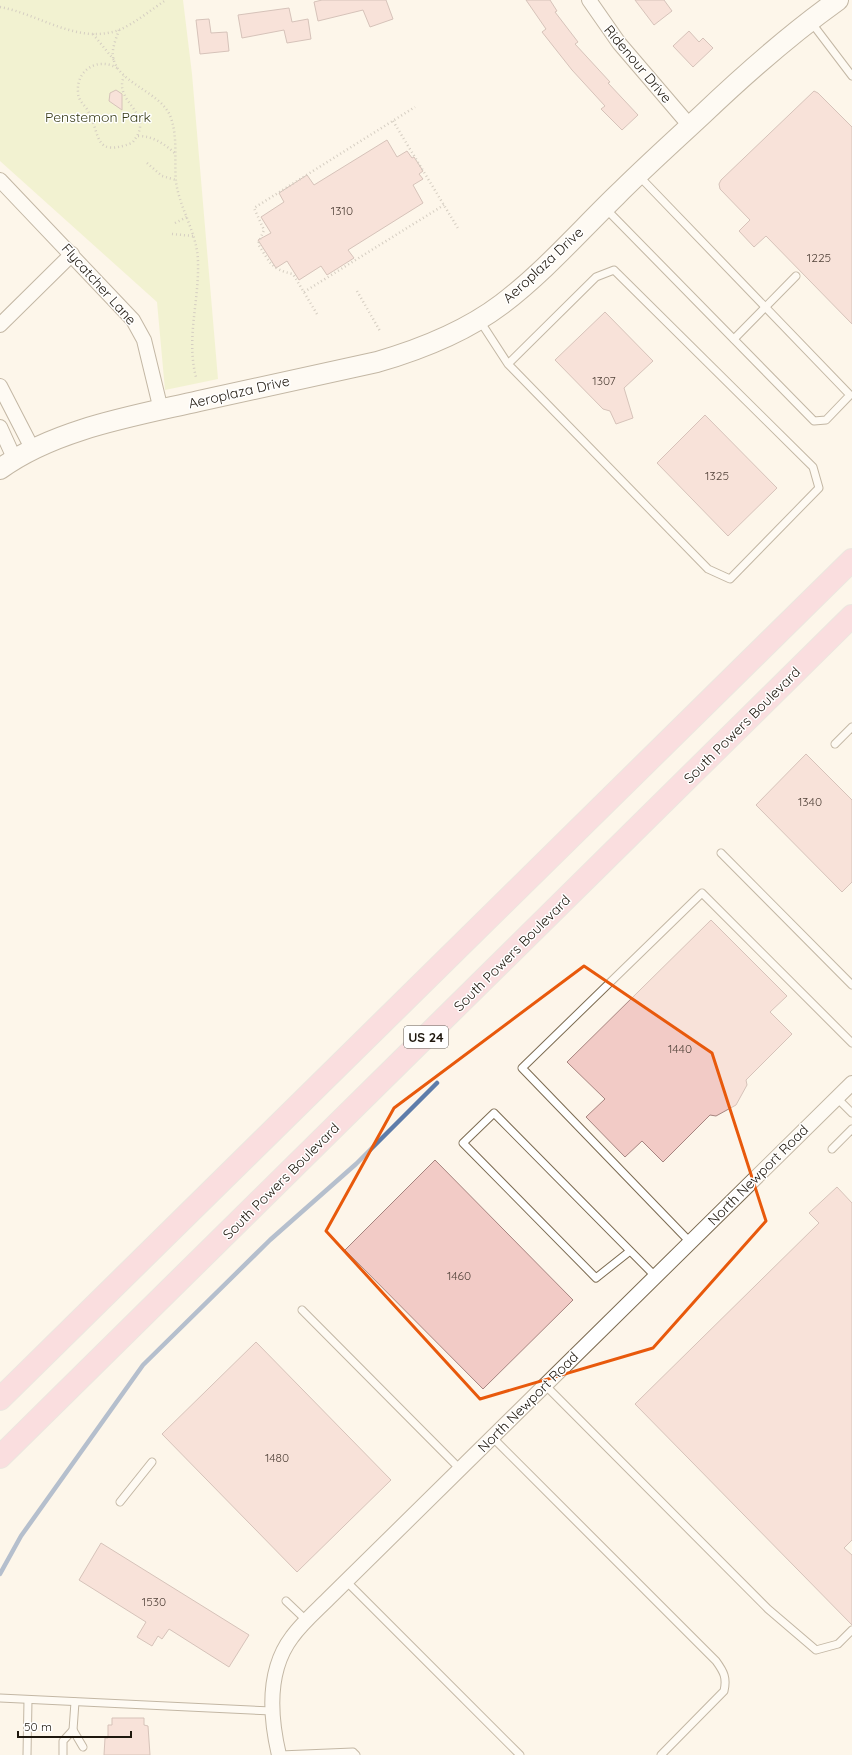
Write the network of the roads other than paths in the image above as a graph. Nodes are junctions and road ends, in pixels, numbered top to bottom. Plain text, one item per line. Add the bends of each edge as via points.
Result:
1 (589, 0) edge
2 (838, 0) edge
3 (809, 20) junction
4 (852, 76) edge
5 (690, 126) junction
6 (638, 175) junction
7 (0, 180) edge
8 (604, 207) junction
9 (72, 254) junction
10 (796, 276) dead end
11 (766, 307) junction
12 (479, 320) junction
13 (0, 325) edge
14 (734, 339) junction
15 (508, 364) junction
16 (0, 386) edge
17 (851, 394) edge
18 (161, 410) junction
19 (0, 427) edge
20 (33, 450) junction
21 (7, 465) edge
22 (852, 560) edge
23 (852, 616) edge
24 (852, 727) edge
25 (835, 744) dead end
26 (722, 853) dead end
27 (852, 985) edge
28 (852, 1043) edge
29 (852, 1083) edge
30 (837, 1098) junction
31 (852, 1113) edge
32 (852, 1129) edge
33 (832, 1149) dead end
34 (690, 1242) junction
35 (630, 1251) junction
36 (655, 1276) junction
37 (302, 1310) dead end
38 (545, 1385) junction
39 (0, 1399) edge
40 (492, 1437) junction
41 (0, 1457) edge
42 (152, 1462) dead end
43 (460, 1469) junction
44 (120, 1502) dead end
45 (346, 1581) junction
46 (286, 1601) dead end
47 (307, 1621) junction
48 (852, 1630) edge
49 (0, 1698) edge
50 (28, 1700) junction
51 (75, 1702) junction
52 (272, 1711) junction
53 (74, 1730) junction
54 (83, 1747) dead end
55 (330, 1754) edge
56 (26, 1755) edge
57 (63, 1755) edge
58 (279, 1755) edge
59 (356, 1755) edge
60 (520, 1755) edge
61 (661, 1755) edge

1 - 5 street, Ridenour Drive via 619,43
2 - 3 street, Aeroplaza Drive
3 - 4 lane
3 - 5 street, Aeroplaza Drive via 753,67
5 - 6 street, Aeroplaza Drive
6 - 8 street, Aeroplaza Drive
6 - 11 lane
7 - 9 street, Flycatcher Lane
8 - 12 street, Aeroplaza Drive via 529,282
8 - 14 lane
9 - 13 street
9 - 18 street, Flycatcher Lane via 133,320 140,331
10 - 11 lane
11 - 14 lane
11 - 17 lane
12 - 15 lane
12 - 18 street, Aeroplaza Drive via 441,340 377,362
14 - 17 lane via 814,421 826,420
15 - 15 lane via 708,569 730,579 819,488 813,466 614,270 596,277
16 - 20 street
18 - 20 street, Aeroplaza Drive via 80,431
19 - 21 street
20 - 21 street, Aeroplaza Drive
22 - 39 highway, US 24
23 - 41 highway, South Powers Boulevard / US 24
24 - 25 lane
26 - 27 lane
28 - 34 lane via 702,893 522,1068
29 - 30 street, North Newport Road
30 - 31 lane
30 - 34 street, North Newport Road
32 - 33 lane
34 - 36 street, North Newport Road
35 - 35 lane via 596,1278 463,1143 494,1113
35 - 36 lane
36 - 38 street, North Newport Road
37 - 43 lane
38 - 40 street, North Newport Road
38 - 48 lane via 768,1609 816,1650 838,1644
40 - 43 street, North Newport Road
40 - 61 lane via 724,1672 727,1681 724,1692
42 - 44 lane
43 - 45 street, North Newport Road
45 - 47 street, North Newport Road
45 - 60 lane
46 - 47 lane
47 - 52 street, North Newport Road via 292,1637 277,1668
49 - 50 lane
50 - 51 lane
50 - 56 lane
51 - 52 lane
51 - 53 lane
52 - 58 street, North Newport Road
53 - 54 lane
53 - 57 lane via 63,1742
55 - 58 lane
55 - 59 lane via 353,1752

